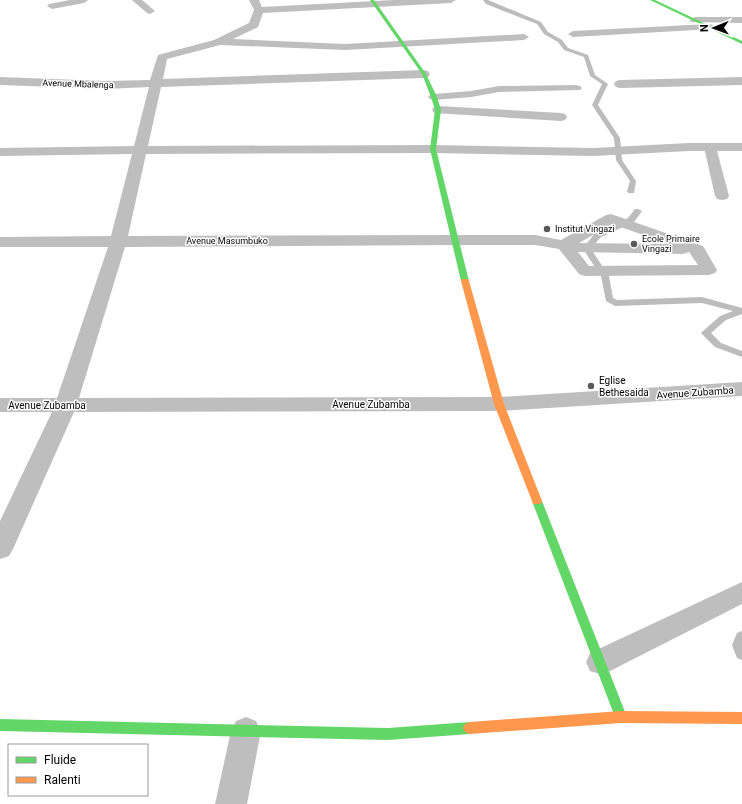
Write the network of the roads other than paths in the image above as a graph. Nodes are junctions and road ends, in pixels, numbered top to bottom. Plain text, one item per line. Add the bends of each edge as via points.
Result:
1 (79, 0) edge
2 (136, 0) edge
3 (254, 0) edge
4 (451, 0) edge
5 (652, 0) edge
6 (374, 2) edge
7 (52, 6) dead end
8 (259, 10) junction
9 (150, 11) dead end
10 (696, 20) junction
11 (742, 20) edge
12 (709, 27) junction
13 (573, 34) dead end
14 (524, 37) dead end
15 (218, 42) junction
16 (742, 43) edge
17 (403, 45) junction
18 (424, 74) junction
19 (0, 81) edge
20 (742, 81) edge
21 (157, 84) junction
22 (620, 84) dead end
23 (576, 88) dead end
24 (434, 97) junction
25 (438, 110) junction
26 (561, 117) dead end
27 (710, 147) junction
28 (742, 147) edge
29 (433, 149) junction
30 (140, 150) junction
31 (0, 152) edge
32 (722, 196) dead end
33 (454, 240) junction
34 (0, 242) edge
35 (118, 242) junction
36 (564, 245) junction
37 (697, 249) junction
38 (742, 389) edge
39 (499, 404) junction
40 (0, 405) edge
41 (66, 405) junction
42 (0, 549) edge
43 (742, 592) edge
44 (600, 662) junction
45 (621, 717) junction
46 (738, 718) edge
47 (0, 725) edge
48 (246, 731) junction
49 (232, 804) edge

1 - 7 lane
2 - 9 lane
3 - 8 street
4 - 6 street
5 - 10 street
6 - 8 street
6 - 17 street
8 - 15 street via 254,25
10 - 11 street
10 - 12 street
12 - 13 street
12 - 16 street
14 - 17 street
15 - 17 street via 345,47
15 - 21 street via 162,57
17 - 18 street
18 - 21 street, Avenue Mbalenga
18 - 24 street
19 - 21 street, Avenue Mbalenga
20 - 22 street
21 - 30 street
23 - 24 lane via 500,89
24 - 25 street
25 - 26 lane
25 - 29 street
27 - 28 street
27 - 29 street via 592,152
27 - 32 lane
29 - 30 street
29 - 33 street
30 - 31 street
30 - 35 street
33 - 35 street, Avenue Masumbuko
33 - 36 lane via 535,240
33 - 39 street
34 - 35 street, Avenue Masumbuko
35 - 41 street
36 - 37 lane via 587,248
36 - 37 lane via 611,218
36 - 37 lane via 584,271 710,270
38 - 39 street, Avenue Zubamba
39 - 41 street, Avenue Zubamba
39 - 44 street
40 - 41 street, Avenue Zubamba
41 - 42 street
43 - 44 lane
44 - 45 street
45 - 46 street
45 - 48 street via 388,734
47 - 48 street
48 - 49 lane

